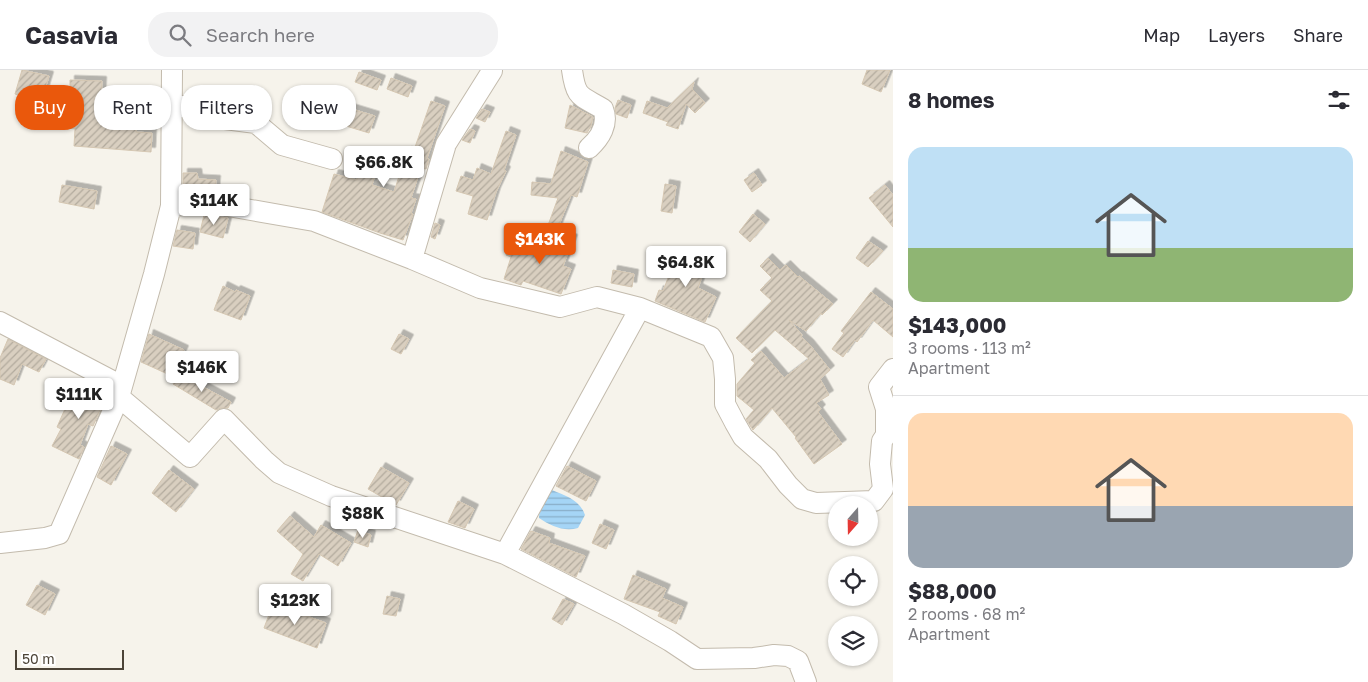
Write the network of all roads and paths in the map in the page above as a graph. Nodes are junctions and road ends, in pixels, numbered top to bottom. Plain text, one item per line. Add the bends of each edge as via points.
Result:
1 (172, 70) edge
2 (491, 70) edge
3 (572, 70) edge
4 (173, 104) junction
5 (589, 148) dead end
6 (332, 159) dead end
7 (171, 206) junction
8 (412, 259) junction
9 (640, 308) junction
10 (0, 322) edge
11 (893, 369) edge
12 (120, 391) junction
13 (0, 543) edge
14 (505, 554) junction
15 (806, 682) edge

1 - 4 street
2 - 8 street via 446,144
3 - 5 street via 574,86 581,97 603,109 605,114 602,131
4 - 6 street via 225,119 256,123 282,145
4 - 7 street
7 - 8 street via 211,202 314,220
7 - 12 street
8 - 9 street via 480,288 560,308 597,297
9 - 11 street via 711,337 723,358 725,404 735,423 744,437 802,499 816,503 874,501 883,489 880,464 882,441 886,435 886,409 879,387
9 - 14 street
10 - 12 street
12 - 13 street via 59,534
12 - 14 street via 190,457 224,419 279,473 331,496
14 - 15 street via 623,614 697,659 788,656 798,661

